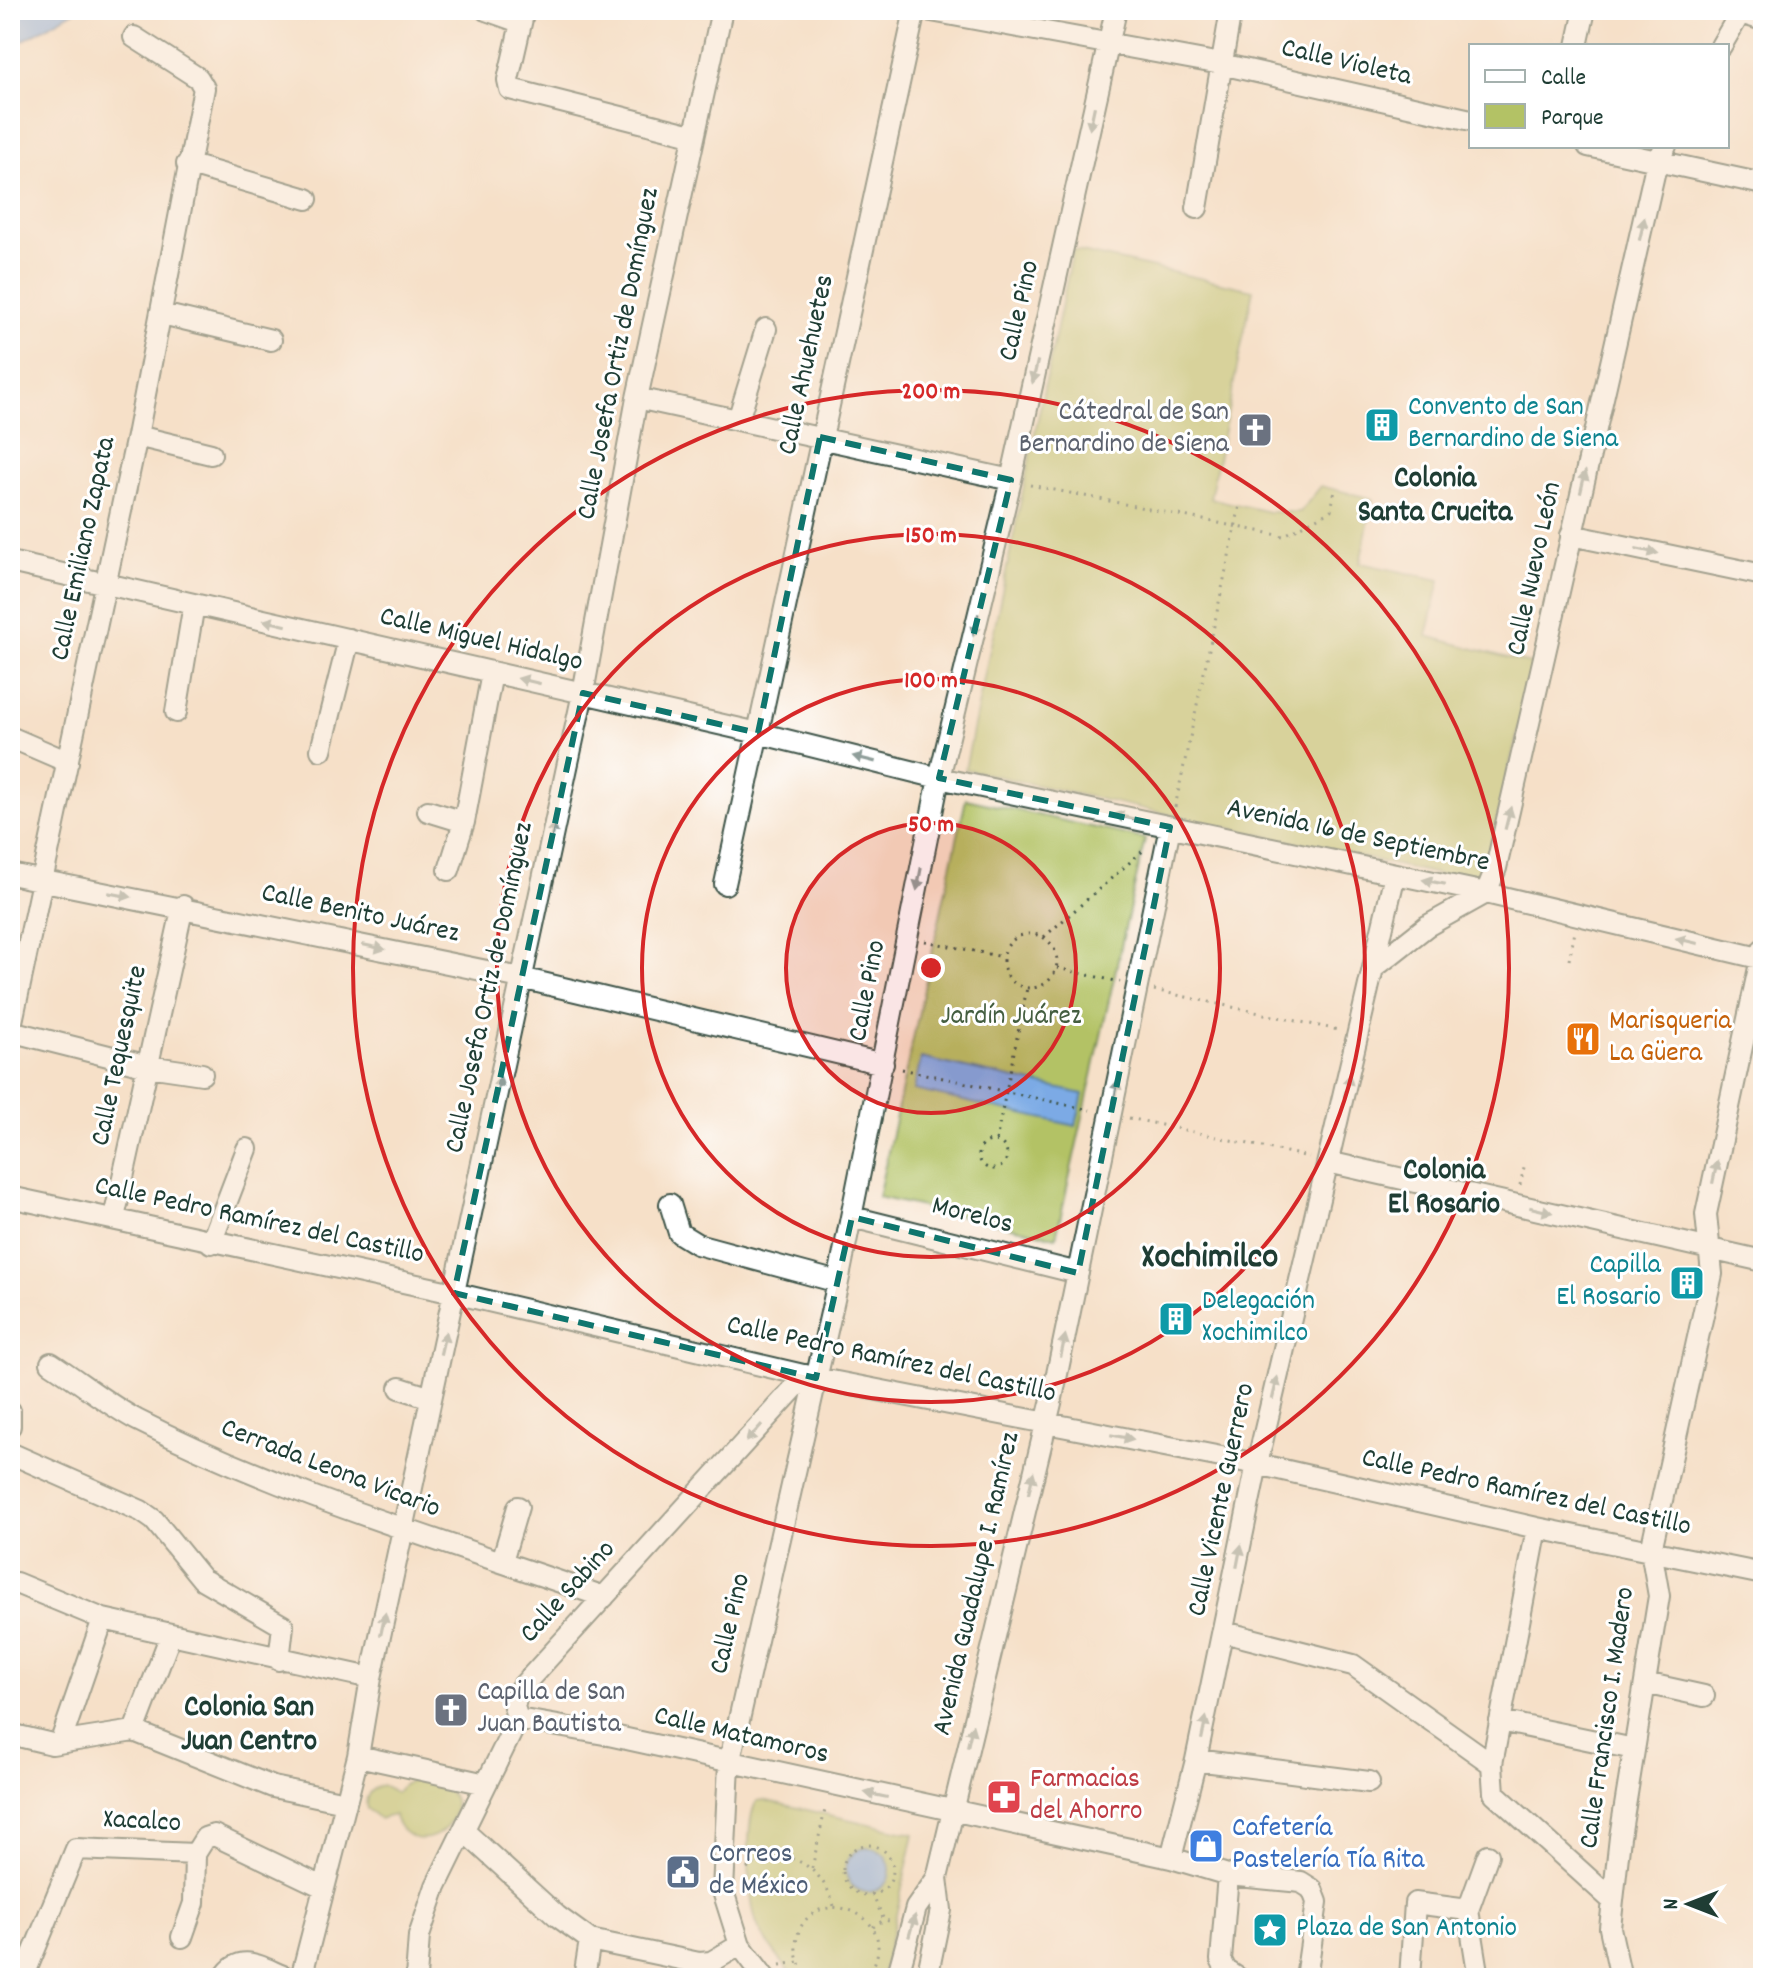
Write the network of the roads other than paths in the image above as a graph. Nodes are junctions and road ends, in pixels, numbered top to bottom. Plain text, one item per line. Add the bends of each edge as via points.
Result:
1 (486, 10) edge
2 (722, 10) edge
3 (915, 10) edge
4 (926, 10) edge
5 (1116, 10) edge
6 (1231, 10) edge
7 (1585, 10) edge
8 (1741, 12) edge
9 (522, 16) edge
10 (1763, 20) edge
11 (134, 37) dead end
12 (1109, 42) junction
13 (1577, 44) edge
14 (1722, 44) edge
15 (1221, 64) junction
16 (1469, 120) edge
17 (692, 135) junction
18 (1606, 148) edge
19 (1662, 154) edge
20 (187, 164) junction
21 (1763, 184) edge
22 (307, 199) dead end
23 (1197, 208) dead end
24 (162, 314) junction
25 (766, 329) dead end
26 (271, 340) dead end
27 (637, 398) junction
28 (738, 420) junction
29 (137, 436) junction
30 (820, 437) junction
31 (211, 454) dead end
32 (1011, 480) junction
33 (1571, 535) junction
34 (10, 562) edge
35 (1763, 575) edge
36 (106, 584) junction
37 (194, 604) junction
38 (349, 639) junction
39 (492, 673) junction
40 (583, 693) junction
41 (176, 712) dead end
42 (758, 733) junction
43 (10, 737) edge
44 (321, 750) dead end
45 (68, 762) junction
46 (939, 778) junction
47 (428, 811) dead end
48 (464, 822) junction
49 (1170, 827) junction
50 (449, 870) dead end
51 (10, 874) edge
52 (1395, 874) junction
53 (43, 881) junction
54 (725, 884) dead end
55 (1486, 893) junction
56 (183, 906) junction
57 (1762, 955) edge
58 (1375, 967) junction
59 (521, 978) junction
60 (10, 1031) edge
61 (883, 1064) junction
62 (148, 1066) junction
63 (202, 1074) dead end
64 (247, 1149) dead end
65 (1328, 1162) junction
66 (10, 1197) edge
67 (670, 1204) dead end
68 (852, 1217) junction
69 (114, 1218) junction
70 (211, 1243) junction
71 (1707, 1249) junction
72 (1763, 1261) edge
73 (1078, 1273) junction
74 (838, 1282) junction
75 (454, 1293) junction
76 (51, 1363) dead end
77 (811, 1376) junction
78 (400, 1388) dead end
79 (431, 1398) junction
80 (10, 1411) edge
81 (1045, 1421) junction
82 (10, 1426) edge
83 (10, 1453) edge
84 (1257, 1464) junction
85 (518, 1507) dead end
86 (1537, 1528) junction
87 (403, 1532) junction
88 (1651, 1550) junction
89 (502, 1561) junction
90 (1763, 1574) edge
91 (16, 1583) dead end
92 (604, 1597) junction
93 (103, 1619) junction
94 (1224, 1632) junction
95 (170, 1637) junction
96 (279, 1660) junction
97 (371, 1678) junction
98 (1645, 1683) junction
99 (1704, 1696) dead end
100 (518, 1719) junction
101 (1500, 1721) junction
102 (134, 1731) junction
103 (10, 1734) edge
104 (61, 1741) junction
105 (1634, 1749) junction
106 (358, 1756) junction
107 (1196, 1760) junction
108 (729, 1764) junction
109 (1492, 1764) junction
110 (1369, 1782) dead end
111 (486, 1784) junction
112 (345, 1802) junction
113 (952, 1812) junction
114 (464, 1831) junction
115 (195, 1854) junction
116 (1488, 1855) dead end
117 (1171, 1858) junction
118 (1228, 1875) junction
119 (937, 1878) junction
120 (323, 1887) junction
121 (1613, 1901) junction
122 (1468, 1910) junction
123 (182, 1937) dead end
124 (590, 1940) junction
125 (740, 1945) junction
126 (773, 1972) edge
127 (412, 1976) edge
128 (297, 1977) edge
129 (23, 1978) edge
130 (224, 1978) edge
131 (584, 1978) edge
132 (897, 1978) edge
133 (927, 1978) edge
134 (1238, 1978) edge
135 (1306, 1978) edge
136 (1410, 1978) edge
137 (1479, 1978) edge
138 (1621, 1978) edge

1 - 9 street
2 - 17 street, Calle Josefa Ortiz de Domínguez
3 - 30 street, Calle Ahuehuetes
4 - 12 street, Calle Violeta
5 - 12 street, Calle Pino
6 - 15 street
7 - 13 street
8 - 10 street
8 - 14 street
9 - 17 street via 510,89
11 - 20 street, Calle Emiliano Zapata via 198,78 204,88
12 - 15 street, Calle Violeta
12 -> 32 street, Calle Pino
15 - 16 street, Calle Violeta
15 - 23 street
17 - 27 street, Calle Josefa Ortiz de Domínguez
18 - 19 street
19 - 21 street
33 -> 19 street, Calle Nuevo León
20 - 22 street
20 - 24 street, Calle Emiliano Zapata
24 - 26 street
24 - 29 street, Calle Emiliano Zapata
25 - 28 street
27 - 28 street
27 - 40 street, Calle Josefa Ortiz de Domínguez
28 - 30 street
29 - 31 street
29 - 36 street, Calle Emiliano Zapata
30 - 32 street
30 - 42 street, Calle Ahuehuetes
32 -> 46 street, Calle Pino
33 -> 35 street
55 -> 33 street, Calle Nuevo León
34 - 36 street, Calle Miguel Hidalgo
36 - 37 street, Calle Miguel Hidalgo
36 - 45 street, Calle Emiliano Zapata
38 -> 37 street, Calle Miguel Hidalgo
37 - 41 street
38 - 39 street, Calle Miguel Hidalgo
38 - 44 street
40 -> 39 street, Calle Miguel Hidalgo
39 - 48 street
40 - 42 street, Calle Miguel Hidalgo
59 -> 40 street, Calle Josefa Ortiz de Domínguez
46 -> 42 street, Calle Miguel Hidalgo
42 - 54 street, Calle Ahuehuetes
43 - 45 street
45 - 53 street, Calle Emiliano Zapata
49 -> 46 street, Avenida 16 de Septiembre
46 -> 61 street, Calle Pino
47 - 48 street
48 - 50 street
49 - 52 street, Avenida 16 de Septiembre
73 -> 49 street, Avenida Guadalupe I. Ramírez
51 - 53 street, Calle Benito Juárez
55 -> 52 street, Avenida 16 de Septiembre
52 - 58 street, Calle Vicente Guerrero
53 -> 56 street, Calle Benito Juárez
53 - 60 street, Calle Emiliano Zapata
57 -> 55 street, Avenida 16 de Septiembre
55 - 58 street via 1427,926
56 -> 59 street, Calle Benito Juárez
56 - 62 street, Calle Tequesquite
71 -> 57 street, Calle Francisco I. Madero via 1706,1214
65 -> 58 street, Calle Vicente Guerrero
59 - 61 street, Calle Benito Juárez
75 -> 59 street, Calle Josefa Ortiz de Domínguez
60 - 62 street
61 - 68 street, Calle Pino
62 - 63 street
62 - 69 street, Calle Tequesquite
64 - 70 street
65 -> 71 street
84 -> 65 street, Calle Vicente Guerrero
66 - 69 street, Calle Pedro Ramírez del Castillo
67 - 74 street via 679,1233 697,1244
68 - 73 street, Morelos
68 - 74 street, Calle Pino
69 - 70 street, Calle Pedro Ramírez del Castillo
70 - 75 street, Calle Pedro Ramírez del Castillo
71 - 72 street
71 - 88 street, Calle Francisco I. Madero via 1712,1274
81 -> 73 street, Avenida Guadalupe I. Ramírez
74 - 77 street, Calle Pino
75 - 77 street, Calle Pedro Ramírez del Castillo
79 -> 75 street, Calle Josefa Ortiz de Domínguez
76 - 87 street, Cerrada Leona Vicario via 135,1419 264,1478
77 - 81 street, Calle Pedro Ramírez del Castillo
77 -> 92 street, Calle Sabino
77 - 108 street, Calle Pino
78 - 79 street
79 - 87 street, Calle Josefa Ortiz de Domínguez
80 - 82 street
81 -> 84 street, Calle Pedro Ramírez del Castillo
113 -> 81 street, Avenida Guadalupe I. Ramírez
83 - 96 street via 154,1520 202,1579 283,1626
84 - 86 street, Calle Pedro Ramírez del Castillo
94 -> 84 street, Calle Vicente Guerrero
85 - 89 street
86 - 88 street, Calle Pedro Ramírez del Castillo
86 - 101 street
87 - 89 street, Cerrada Leona Vicario
97 -> 87 street, Calle Josefa Ortiz de Domínguez
88 - 90 street, Calle Pedro Ramírez del Castillo
88 - 98 street, Calle Francisco I. Madero via 1659,1596
89 - 92 street, Cerrada Leona Vicario
91 - 93 street
92 - 100 street, Calle Sabino via 518,1691
93 - 95 street
93 - 104 street
107 -> 94 street, Calle Vicente Guerrero
94 - 109 street via 1353,1665
95 - 96 street
95 - 102 street
96 - 97 street
97 - 106 street, Calle Josefa Ortiz de Domínguez
98 - 99 street
98 - 105 street, Calle Francisco I. Madero
100 - 108 street, Calle Matamoros
100 - 111 street, Calle Sabino
101 - 105 street
101 - 109 street
102 - 104 street
102 - 112 street via 273,1787
103 - 104 street via 41,1744
105 - 121 street, Calle Francisco I. Madero
106 - 111 street
106 - 112 street, Calle Josefa Ortiz de Domínguez
107 - 110 street
107 - 117 street, Calle Vicente Guerrero
113 -> 108 street, Calle Matamoros
108 - 125 street, Calle Pino via 723,1891
109 - 121 street via 1494,1793
111 - 114 street, Calle Sabino
112 - 120 street, Calle Josefa Ortiz de Domínguez
113 - 117 street, Calle Matamoros
113 - 119 street, Avenida Guadalupe I. Ramírez
114 - 124 street
114 - 127 street, Calle Sabino via 436,1886
115 - 120 street, Xacalco via 205,1838 214,1835
115 - 123 street via 194,1903
115 - 129 street, Xacalco via 76,1849
116 - 122 street
117 - 118 street, Calle Matamoros
118 - 134 street via 1221,1960
118 - 135 street, Calle Matamoros via 1301,1882 1312,1889 1317,1902
132 -> 119 street via 916,1908
119 - 133 street, Avenida Guadalupe I. Ramírez via 941,1910
120 - 128 street, Calle Josefa Ortiz de Domínguez
121 - 138 street, Calle Francisco I. Madero via 1610,1928
122 - 136 street via 1415,1903
122 - 137 street
124 - 125 street via 699,1963
124 - 131 street
125 - 126 street, Calle Pino
128 - 130 street via 246,1962 231,1967

